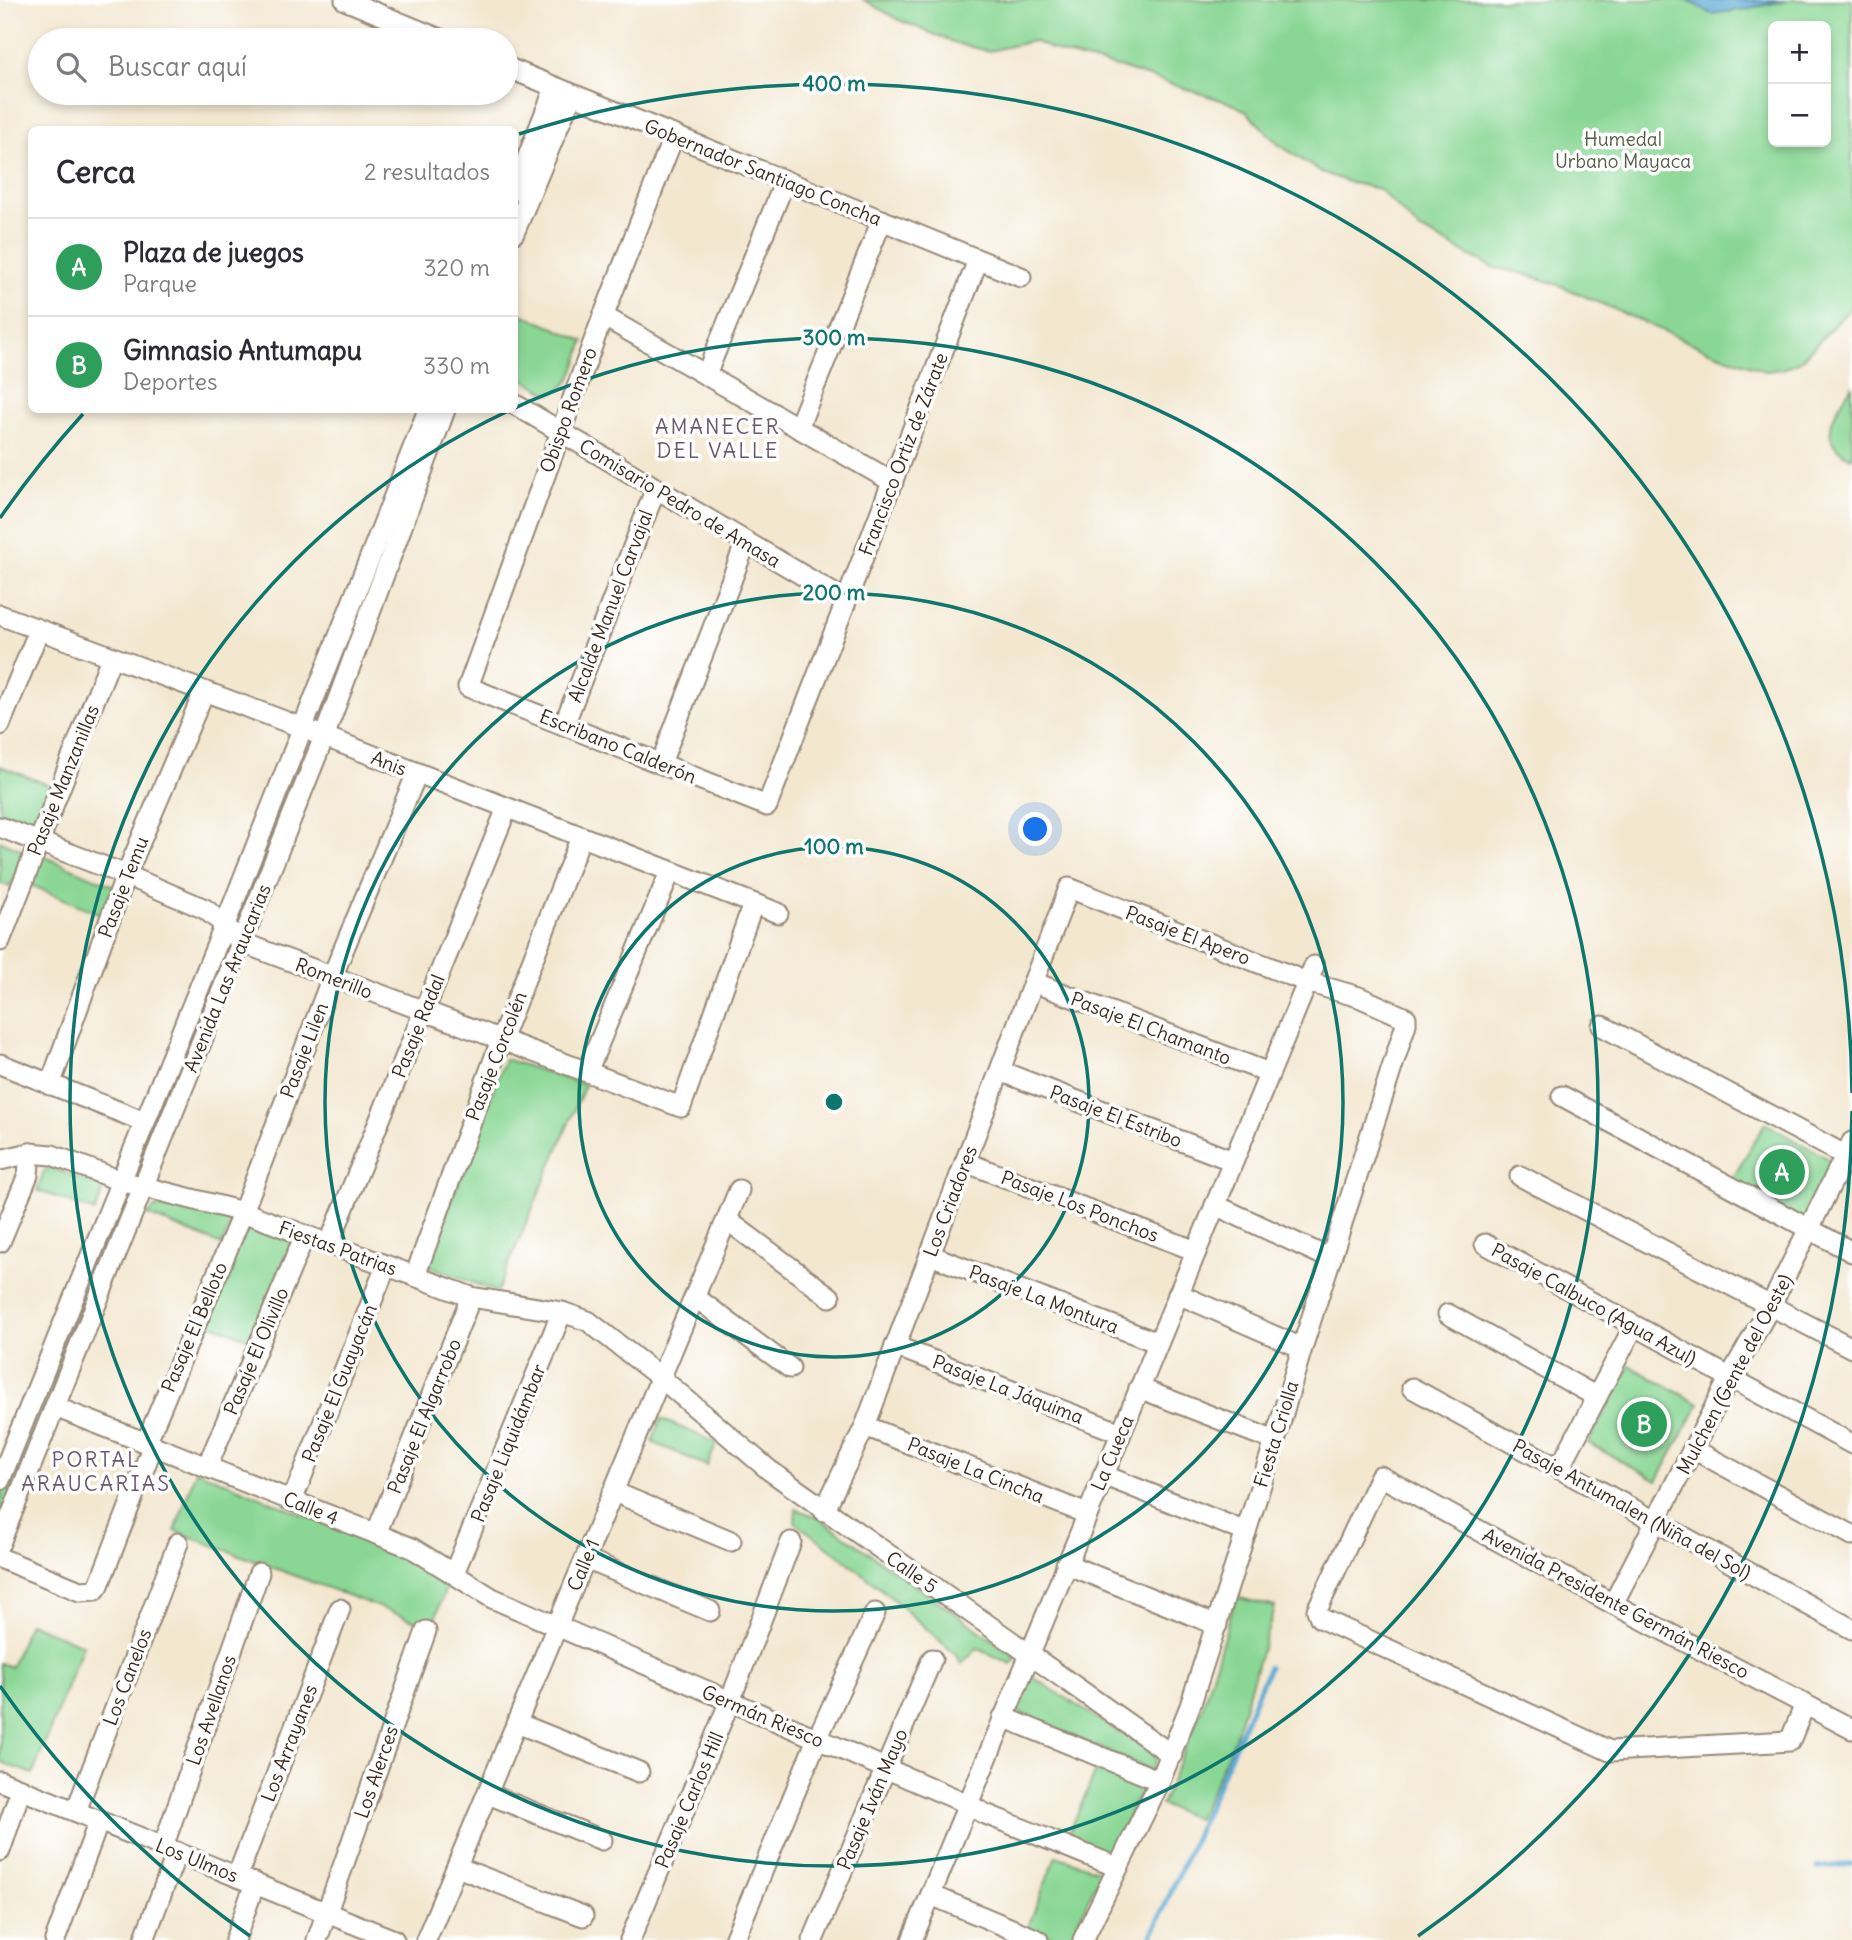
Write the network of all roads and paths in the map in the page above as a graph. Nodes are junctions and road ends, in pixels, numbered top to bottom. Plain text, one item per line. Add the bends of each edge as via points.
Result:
1 (345, 0) edge
2 (413, 28) edge
3 (518, 71) edge
4 (564, 91) junction
5 (674, 135) junction
6 (786, 181) junction
7 (518, 183) edge
8 (883, 220) junction
9 (518, 222) edge
10 (978, 260) junction
11 (1021, 276) dead end
12 (603, 316) junction
13 (706, 375) junction
14 (518, 406) edge
15 (427, 413) edge
16 (444, 413) edge
17 (798, 428) junction
18 (560, 431) junction
19 (892, 482) junction
20 (656, 488) junction
21 (746, 542) junction
22 (846, 601) junction
23 (0, 615) edge
24 (39, 630) junction
25 (111, 658) junction
26 (468, 687) joint
27 (204, 692) junction
28 (0, 725) edge
29 (564, 725) junction
30 (303, 729) junction
31 (324, 737) junction
32 (661, 763) junction
33 (417, 774) junction
34 (767, 806) joint
35 (507, 808) junction
36 (0, 827) edge
37 (581, 837) junction
38 (38, 842) junction
39 (670, 872) junction
40 (126, 875) junction
41 (1069, 888) joint
42 (753, 904) junction
43 (778, 913) dead end
44 (225, 925) junction
45 (0, 942) edge
46 (240, 942) junction
47 (1311, 974) junction
48 (332, 977) junction
49 (1034, 982) junction
50 (424, 1011) junction
51 (1602, 1026) dead end
52 (501, 1040) junction
53 (0, 1064) edge
54 (1000, 1071) junction
55 (587, 1072) junction
56 (1269, 1073) junction
57 (50, 1085) junction
58 (1562, 1096) dead end
59 (145, 1122) junction
60 (1850, 1152) edge
61 (30, 1153) junction
62 (0, 1160) edge
63 (1233, 1161) junction
64 (965, 1162) junction
65 (1520, 1176) dead end
66 (121, 1181) junction
67 (145, 1186) junction
68 (740, 1190) dead end
69 (1215, 1206) junction
70 (243, 1212) junction
71 (727, 1220) junction
72 (1809, 1229) junction
73 (304, 1235) junction
74 (0, 1242) edge
75 (329, 1244) junction
76 (1485, 1244) dead end
77 (1196, 1251) junction
78 (1852, 1252) edge
79 (929, 1255) junction
80 (1331, 1259) junction
81 (386, 1266) junction
82 (415, 1276) junction
83 (1178, 1294) junction
84 (471, 1297) junction
85 (695, 1297) junction
86 (830, 1297) dead end
87 (1772, 1305) junction
88 (562, 1312) junction
89 (1448, 1314) dead end
90 (1634, 1326) junction
91 (1158, 1343) junction
92 (895, 1346) junction
93 (1301, 1348) junction
94 (1852, 1348) edge
95 (790, 1368) dead end
96 (661, 1378) junction
97 (1729, 1379) junction
98 (1139, 1388) junction
99 (1412, 1388) dead end
100 (1597, 1397) junction
101 (55, 1406) junction
102 (865, 1426) junction
103 (1121, 1433) junction
104 (1275, 1441) junction
105 (150, 1444) junction
106 (1852, 1444) edge
107 (1693, 1449) junction
108 (207, 1467) junction
109 (1559, 1469) junction
110 (1103, 1475) junction
111 (0, 1480) edge
112 (614, 1492) junction
113 (292, 1501) junction
114 (824, 1511) junction
115 (1087, 1514) junction
116 (1655, 1522) junction
117 (1246, 1532) junction
118 (376, 1534) junction
119 (1852, 1535) edge
120 (732, 1541) dead end
121 (791, 1542) dead end
122 (0, 1543) edge
123 (178, 1543) dead end
124 (0, 1558) edge
125 (586, 1559) junction
126 (1066, 1564) junction
127 (259, 1573) dead end
128 (454, 1573) junction
129 (1613, 1604) junction
130 (340, 1609) dead end
131 (710, 1611) dead end
132 (875, 1613) dead end
133 (1217, 1625) junction
134 (557, 1627) junction
135 (1852, 1629) edge
136 (426, 1631) dead end
137 (1029, 1654) junction
138 (932, 1659) dead end
139 (730, 1702) junction
140 (1805, 1704) junction
141 (1003, 1717) junction
142 (517, 1723) junction
143 (1852, 1729) edge
144 (817, 1739) junction
145 (1172, 1755) junction
146 (884, 1768) junction
147 (639, 1772) dead end
148 (0, 1780) edge
149 (1160, 1781) junction
150 (21, 1789) junction
151 (488, 1794) junction
152 (968, 1804) junction
153 (76, 1811) junction
154 (99, 1821) junction
155 (602, 1840) dead end
156 (170, 1849) junction
157 (0, 1851) edge
158 (457, 1867) junction
159 (1117, 1867) junction
160 (246, 1880) junction
161 (931, 1895) junction
162 (327, 1913) junction
163 (583, 1916) dead end
164 (55, 1940) edge
165 (144, 1940) edge
166 (235, 1940) edge
167 (317, 1940) edge
168 (394, 1940) edge
169 (426, 1940) edge
170 (630, 1940) edge
171 (734, 1940) edge
172 (813, 1940) edge
173 (912, 1940) edge
174 (1038, 1940) edge
175 (1083, 1940) edge

1 - 2 street
3 - 4 street, Gobernador Santiago Concha
4 - 5 street, Gobernador Santiago Concha
4 - 7 street
4 - 9 street
5 - 6 street, Gobernador Santiago Concha
5 - 12 street, Obispo Romero
6 - 8 street, Gobernador Santiago Concha
6 - 13 street
8 - 10 street, Gobernador Santiago Concha
8 - 17 street
10 - 11 street, Gobernador Santiago Concha
10 - 19 street, Francisco Ortiz de Zárate
12 - 13 street
12 - 18 street, Obispo Romero
13 - 17 street
14 - 18 street, Comisario Pedro de Amasa
15 - 30 street, Avenida Las Araucarias
16 - 31 street, Avenida Las Araucarias
17 - 19 street
18 - 20 street, Comisario Pedro de Amasa
18 - 26 street, Obispo Romero
19 - 22 street, Francisco Ortiz de Zárate
20 - 21 street, Comisario Pedro de Amasa
20 - 29 street, Alcalde Manuel Carvajal
21 - 22 street, Comisario Pedro de Amasa
21 - 32 street
22 - 34 street, Francisco Ortiz de Zárate
23 - 24 street, Anis
24 - 25 street, Anis
24 - 28 street
25 - 27 street, Anis
25 - 38 street, Pasaje Manzanillas
26 - 29 street, Escribano Calderón
27 - 30 street, Anis
27 - 40 street, Pasaje Temu
29 - 32 street, Escribano Calderón
30 - 31 street, Anis
30 - 44 street, Avenida Las Araucarias
31 - 33 street, Anis
31 - 46 street, Avenida Las Araucarias
32 - 34 street, Escribano Calderón
33 - 35 street, Anis
33 - 48 street, Pasaje Lilen
35 - 37 street, Anis
35 - 50 street, Pasaje Radal
36 - 38 street, Romerillo
37 - 39 street, Anis
37 - 52 street, Pasaje Corcolén
38 - 40 street, Romerillo
38 - 45 street, Pasaje Manzanillas
39 - 42 street, Anis
39 - 55 street
40 - 44 street, Romerillo via 205,909
40 - 57 street, Pasaje Temu
41 - 47 street, Pasaje El Apero
41 - 49 street, Los Criadores
42 - 43 street, Anis
42 - 55 street, Romerillo via 681,1107
44 - 46 street, Romerillo
44 - 59 street, Avenida Las Araucarias
46 - 48 street, Romerillo
46 - 67 street, Avenida Las Araucarias
47 - 56 street, La Cueca
47 - 80 street, Fiesta Criolla via 1406,1018
48 - 50 street, Romerillo
48 - 70 street, Pasaje Lilen
49 - 54 street, Los Criadores
49 - 56 street, Pasaje El Chamanto
50 - 52 street, Romerillo
50 - 75 street, Pasaje Radal
51 - 60 street
52 - 55 street, Romerillo
52 - 82 street, Pasaje Corcolén
53 - 57 street
54 - 63 street, Pasaje El Estribo
54 - 64 street, Los Criadores
56 - 63 street, La Cueca
57 - 59 street
58 - 72 street
59 - 66 street, Avenida Las Araucarias
60 - 72 street, Mulchen (Gente del Oeste)
61 - 62 street, Fiestas Patrias
61 - 66 street, Fiestas Patrias via 52,1154
61 - 74 street via 28,1175
63 - 69 street, La Cueca
64 - 77 street, Pasaje Los Ponchos
64 - 79 street, Los Criadores
65 - 87 street
66 - 67 street, Fiestas Patrias
66 - 111 street, Avenida Las Araucarias
67 - 70 street, Fiestas Patrias
67 - 101 street, Avenida Las Araucarias
68 - 71 street, Calle 1
69 - 77 street, La Cueca
69 - 80 street
70 - 73 street, Fiestas Patrias
70 - 105 street, Pasaje El Belloto
71 - 85 street, Calle 1
71 - 86 street
72 - 78 street
72 - 87 street, Mulchen (Gente del Oeste)
73 - 75 street, Fiestas Patrias
73 - 108 street, Pasaje El Olivillo
75 - 81 street, Fiestas Patrias
76 - 90 street, Pasaje Calbuco (Agua Azul)
77 - 83 street, La Cueca
79 - 91 street, Pasaje La Montura
79 - 92 street, Los Criadores
80 - 93 street, Fiesta Criolla
81 - 82 street, Fiestas Patrias
81 - 113 street, Pasaje El Guayacán
82 - 84 street, Fiestas Patrias
83 - 91 street, La Cueca
83 - 93 street
84 - 88 street, Fiestas Patrias
84 - 118 street, Pasaje El Algarrobo
85 - 95 street
85 - 96 street, Calle 1
87 - 94 street
87 - 97 street, Mulchen (Gente del Oeste)
88 - 96 street, Fiestas Patrias via 588,1321
88 - 128 street, Pasaje Liquidámbar
89 - 100 street
90 - 97 street, Pasaje Calbuco (Agua Azul)
90 - 100 street
91 - 98 street, La Cueca
92 - 102 street, Los Criadores
92 - 103 street, Pasaje La Jáquima
93 - 104 street, Fiesta Criolla
96 - 112 street, Calle 1
96 - 114 street, Calle 5
97 - 106 street, Pasaje Calbuco (Agua Azul)
97 - 107 street, Mulchen (Gente del Oeste)
98 - 103 street, La Cueca
98 - 104 street
99 - 109 street, Pasaje Antumalen (Niña del Sol)
100 - 109 street
101 - 105 street, Calle 4
101 - 122 street, Avenida Las Araucarias
102 - 114 street, Los Criadores
102 - 115 street, Pasaje La Cincha
103 - 110 street, La Cueca
104 - 117 street, Fiesta Criolla
105 - 108 street, Calle 4
105 - 124 street, Pasaje El Belloto via 95,1590 80,1591
107 - 116 street, Mulchen (Gente del Oeste)
107 - 119 street
108 - 113 street, Calle 4
109 - 116 street, Pasaje Antumalen (Niña del Sol)
110 - 115 street, La Cueca
110 - 117 street
112 - 120 street
112 - 125 street, Calle 1
113 - 118 street, Calle 4
114 - 137 street, Calle 5
115 - 126 street, La Cueca
116 - 129 street, Mulchen (Gente del Oeste)
116 - 135 street, Pasaje Antumalen (Niña del Sol)
117 - 133 street, Fiesta Criolla
118 - 128 street, Calle 4 via 412,1548
121 - 139 street, Pasaje Carlos Hill
123 - 153 street, Los Canelos
125 - 131 street
125 - 134 street, Calle 1
126 - 133 street
126 - 137 street, La Cueca
127 - 156 street, Los Avellanos
128 - 134 street, Calle 4 via 492,1598
129 - 140 street, Avenida Presidente Germán Riesco
129 - 140 street, Avenida Presidente Germán Riesco via 1380,1476 1317,1610 1320,1618 1610,1751 1790,1741
130 - 160 street, Los Arrayanes
132 - 144 street
133 - 145 street, Fiesta Criolla
134 - 139 street, Germán Riesco
134 - 142 street, Calle 1
136 - 162 street, Los Alerces
137 - 141 street, La Cueca
137 - 145 street, Calle 5
138 - 146 street, Pasaje Iván Mayo
139 - 144 street, Germán Riesco
139 - 170 street, Pasaje Carlos Hill
140 - 143 street, Avenida Presidente Germán Riesco
141 - 149 street
141 - 152 street, La Cueca
142 - 147 street
142 - 151 street, Calle 1
144 - 146 street, Germán Riesco
144 - 171 street
145 - 149 street, Fiesta Criolla
146 - 152 street, Germán Riesco
146 - 172 street, Pasaje Iván Mayo
148 - 150 street, Los Ulmos
149 - 159 street, Fiesta Criolla
150 - 153 street, Los Ulmos
150 - 157 street
151 - 155 street
151 - 158 street, Calle 1
152 - 159 street, Germán Riesco
152 - 161 street, La Cueca
153 - 154 street, Los Ulmos
154 - 156 street, Los Ulmos
154 - 164 street
156 - 160 street, Los Ulmos
156 - 165 street, Los Avellanos
158 - 163 street
158 - 169 street, Calle 1
159 - 175 street, Fiesta Criolla
160 - 162 street, Los Ulmos
160 - 166 street, Los Arrayanes
161 - 173 street, La Cueca
161 - 174 street
162 - 167 street, Los Alerces
162 - 168 street, Los Ulmos

